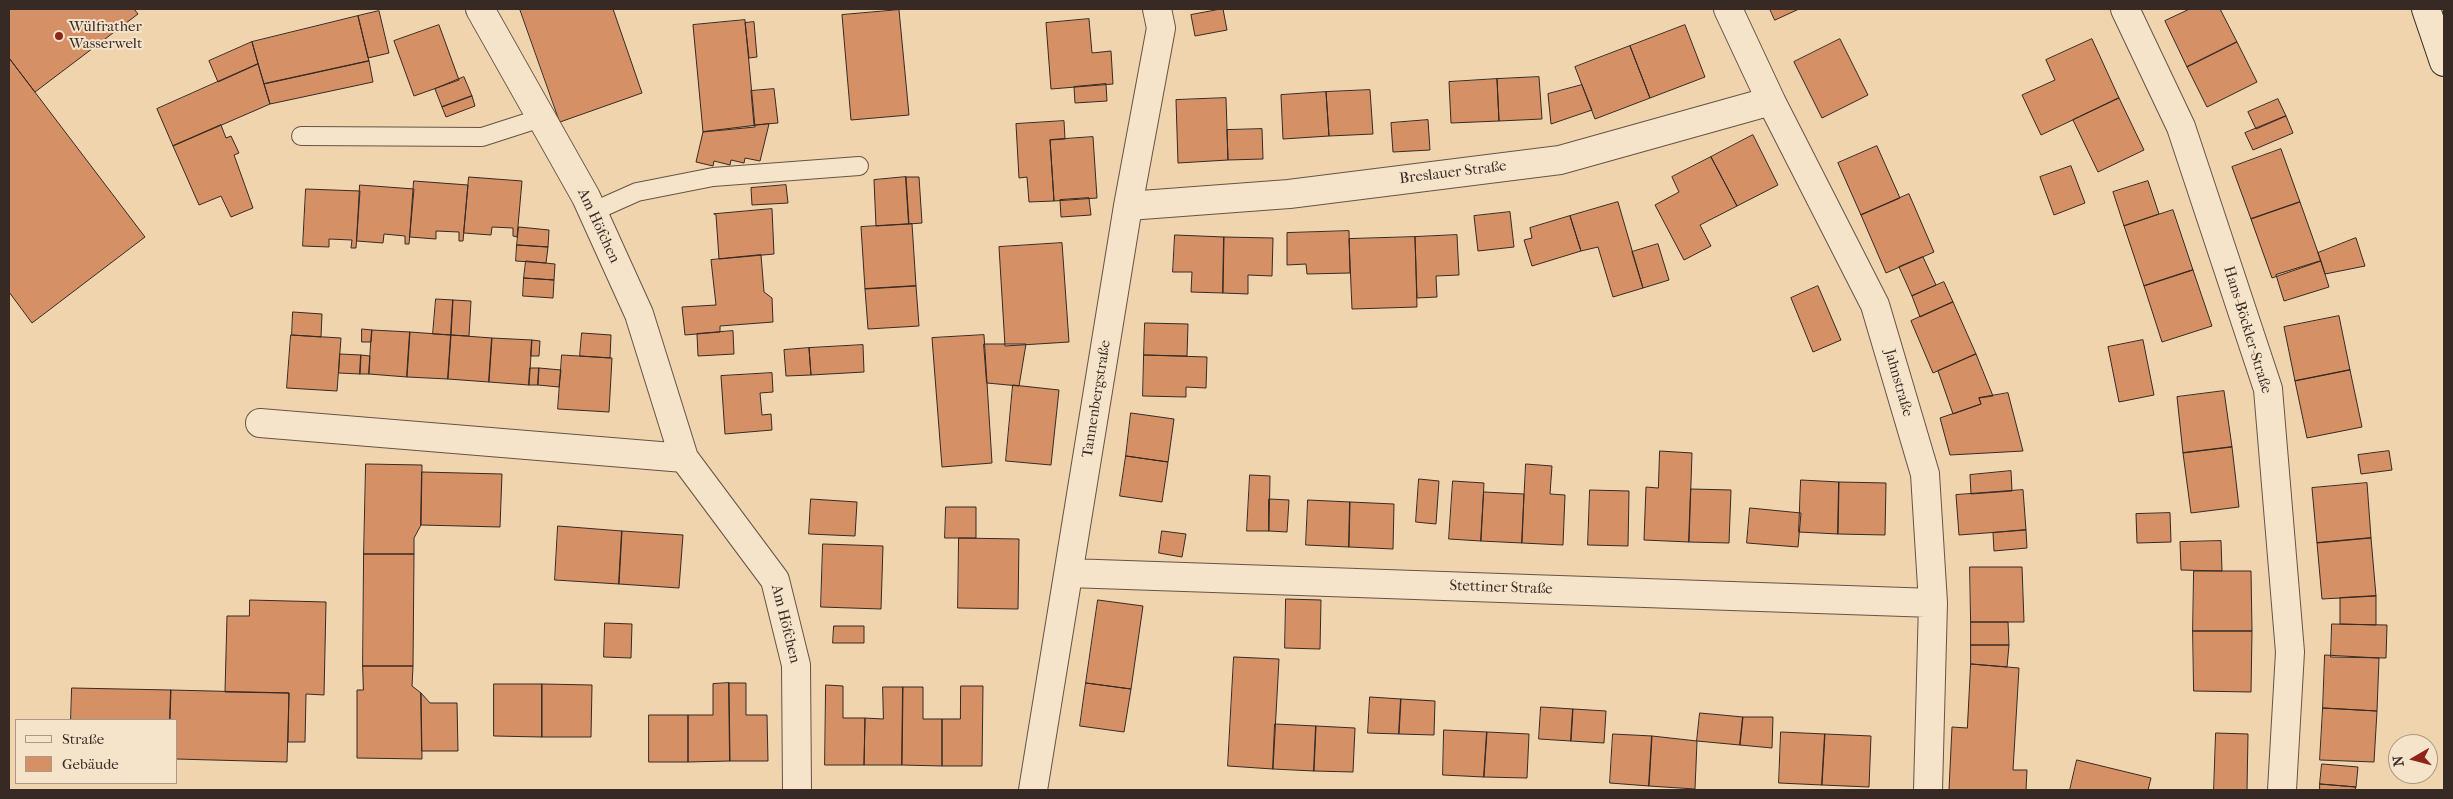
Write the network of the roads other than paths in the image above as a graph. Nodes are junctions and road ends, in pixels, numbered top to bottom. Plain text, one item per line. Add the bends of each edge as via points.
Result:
1 (480, 9) edge
2 (1156, 9) edge
3 (1728, 9) edge
4 (2125, 9) edge
5 (2426, 9) edge
6 (2444, 62) edge
7 (1771, 100) junction
8 (541, 118) junction
9 (301, 136) dead end
10 (858, 166) dead end
11 (1128, 206) junction
12 (592, 212) junction
13 (260, 423) dead end
14 (684, 458) junction
15 (1069, 573) junction
16 (1932, 603) junction
17 (798, 790) edge
18 (1033, 790) edge
19 (1928, 790) edge
20 (2282, 790) edge

1 - 8 street, Am Höfchen
2 - 11 street, Tannenbergstraße via 1161,28
3 - 7 street, Jahnstraße
4 - 20 street, Hans-Böckler-Straße via 2181,127 2268,389 2290,652
5 - 6 street
7 - 11 street, Breslauer Straße via 1560,160 1289,194
7 - 16 street, Jahnstraße via 1875,304 1925,474
8 - 9 lane via 482,137
8 - 12 street, Am Höfchen
10 - 12 lane via 713,177 638,192
11 - 15 street, Tannenbergstraße
12 - 14 street, Am Höfchen via 639,314
13 - 14 street
14 - 17 street, Am Höfchen via 775,580 796,665
15 - 16 street, Stettiner Straße
15 - 18 street, Tannenbergstraße
16 - 19 street, Jahnstraße

